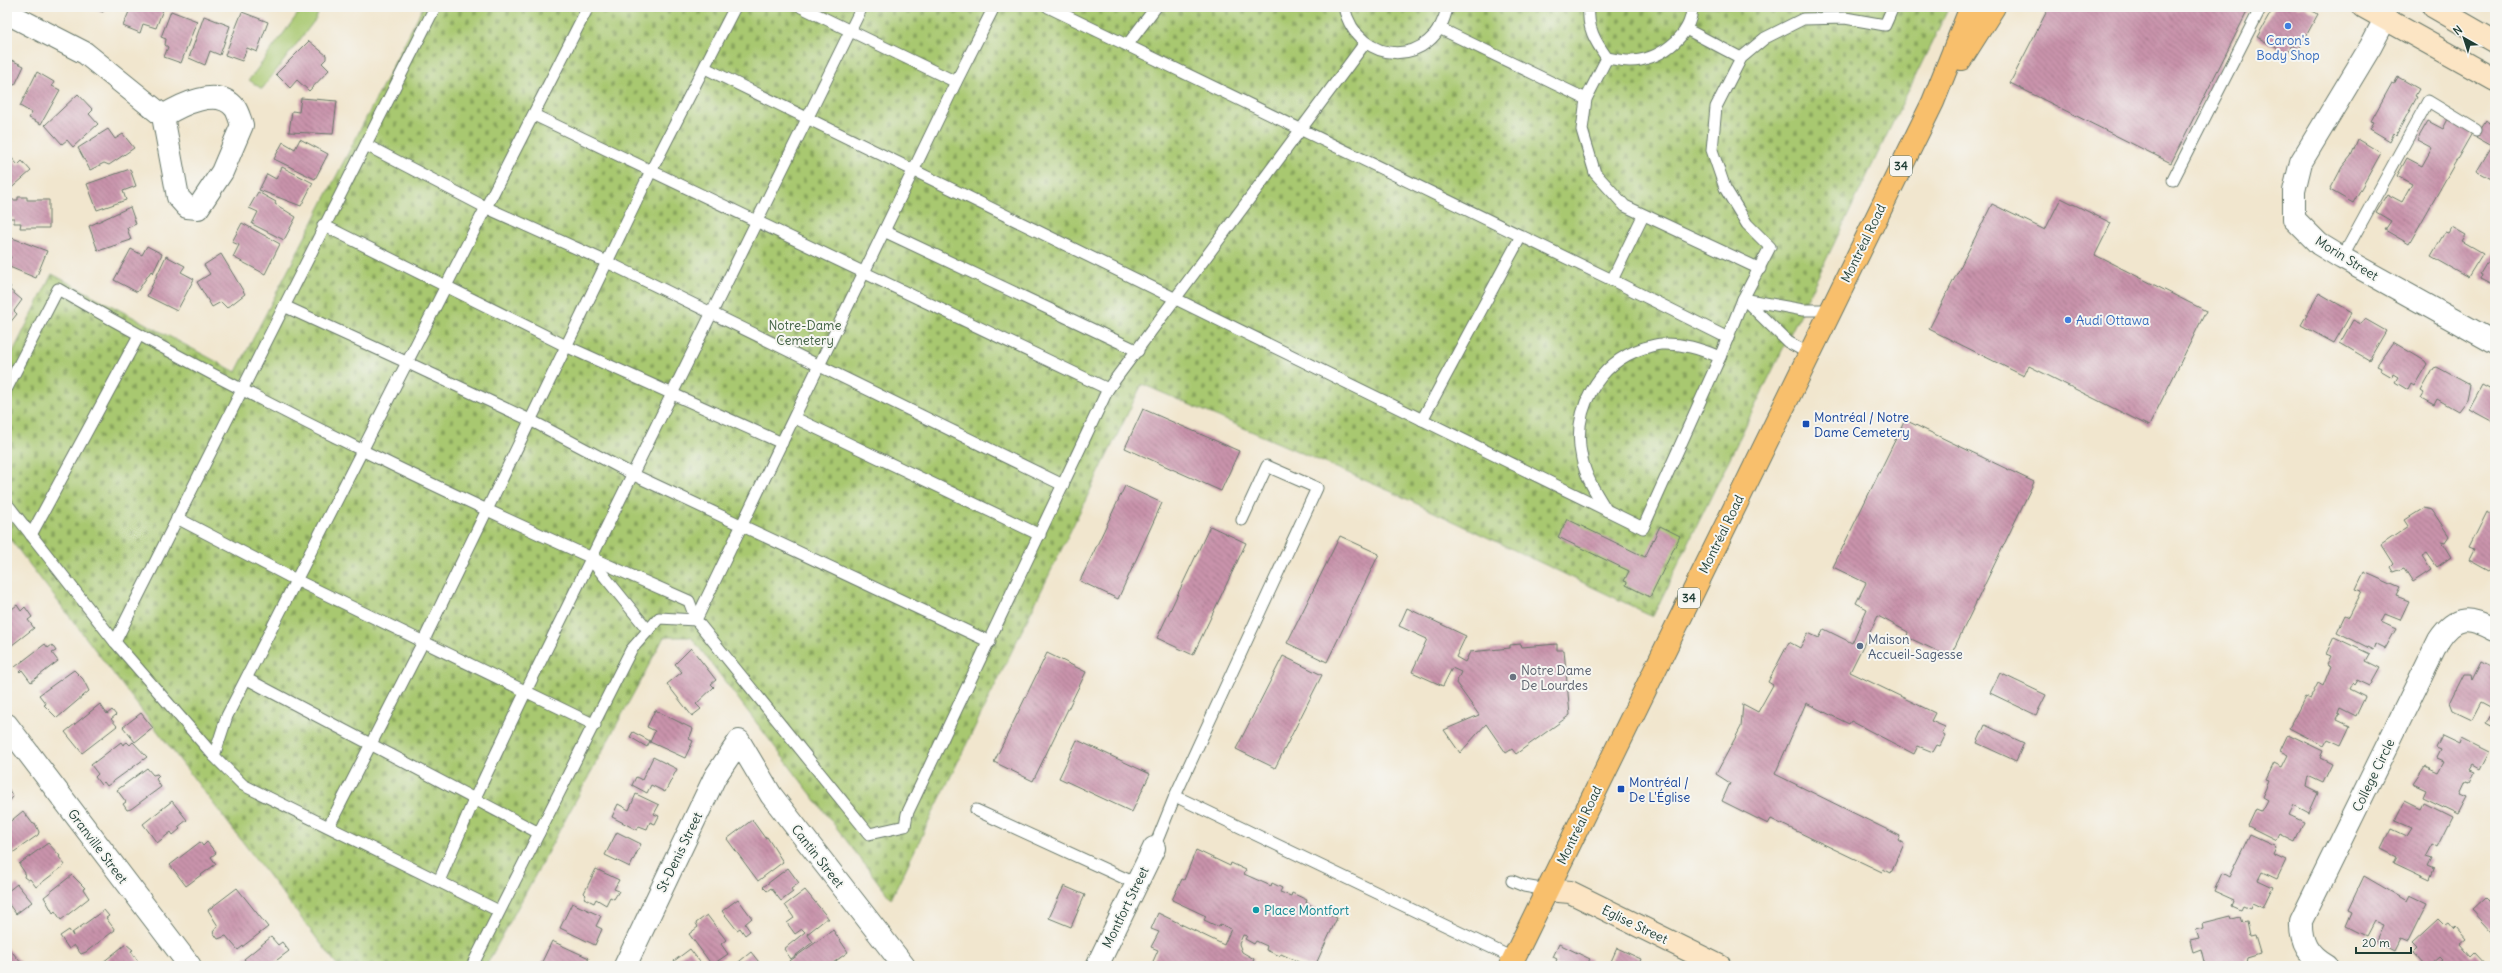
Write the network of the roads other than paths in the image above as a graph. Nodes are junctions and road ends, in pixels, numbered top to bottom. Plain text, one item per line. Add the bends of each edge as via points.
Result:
1 (435, 7) edge
2 (588, 7) edge
3 (735, 7) edge
4 (801, 7) edge
5 (862, 7) edge
6 (994, 7) edge
7 (1048, 7) edge
8 (1156, 7) edge
9 (1344, 7) edge
10 (1447, 7) edge
11 (1589, 7) edge
12 (1692, 7) edge
13 (1893, 7) edge
14 (1971, 7) edge
15 (1994, 7) edge
16 (2261, 7) edge
17 (2364, 7) edge
18 (2434, 7) edge
19 (7, 13) edge
20 (2384, 19) junction
21 (1439, 28) junction
22 (1686, 29) junction
23 (850, 32) junction
24 (2495, 42) edge
25 (1366, 43) junction
26 (1128, 44) junction
27 (1607, 58) junction
28 (1741, 58) junction
29 (705, 68) junction
30 (2495, 80) edge
31 (956, 82) junction
32 (1586, 99) junction
33 (1932, 102) junction
34 (534, 115) junction
35 (163, 116) junction
36 (806, 120) junction
37 (1302, 129) junction
38 (2476, 130) dead end
39 (366, 146) junction
40 (651, 171) junction
41 (914, 171) junction
42 (2173, 180) dead end
43 (486, 207) junction
44 (1643, 216) junction
45 (756, 222) junction
46 (323, 225) junction
47 (884, 231) junction
48 (1521, 236) junction
49 (2342, 258) junction
50 (607, 262) junction
51 (1760, 269) junction
52 (865, 274) junction
53 (1612, 280) junction
54 (446, 287) junction
55 (1174, 298) junction
56 (1743, 299) junction
57 (284, 306) junction
58 (1829, 310) junction
59 (712, 314) junction
60 (139, 335) junction
61 (1728, 338) junction
62 (2495, 343) edge
63 (568, 346) junction
64 (1138, 352) junction
65 (1808, 354) junction
66 (1720, 358) junction
67 (406, 362) junction
68 (821, 366) junction
69 (7, 388) edge
70 (241, 390) junction
71 (1108, 390) junction
72 (673, 394) junction
73 (795, 418) junction
74 (1422, 420) junction
75 (532, 422) junction
76 (782, 443) junction
77 (363, 449) junction
78 (634, 475) junction
79 (1063, 485) junction
80 (7, 504) edge
81 (488, 509) junction
82 (1608, 511) junction
83 (177, 518) junction
84 (1242, 520) dead end
85 (741, 525) junction
86 (31, 535) junction
87 (1040, 536) junction
88 (591, 558) junction
89 (296, 580) junction
90 (696, 620) junction
91 (648, 630) junction
92 (2495, 630) edge
93 (115, 642) junction
94 (423, 642) junction
95 (990, 642) junction
96 (247, 679) junction
97 (526, 691) junction
98 (595, 725) junction
99 (7, 726) edge
100 (739, 741) joint
101 (370, 744) junction
102 (214, 756) junction
103 (1175, 796) junction
104 (474, 800) junction
105 (976, 810) dead end
106 (329, 826) junction
107 (539, 833) junction
108 (1154, 848) joint
109 (439, 881) junction
110 (1512, 881) dead end
111 (1136, 884) junction
112 (1547, 890) junction
113 (499, 911) junction
114 (1512, 962) edge
115 (190, 966) edge
116 (472, 966) edge
117 (625, 966) edge
118 (904, 966) edge
119 (1097, 966) edge
120 (1720, 966) edge
121 (2326, 966) edge

1 - 39 lane
2 - 34 lane
3 - 29 lane
4 - 23 lane
5 - 23 lane
6 - 31 lane
7 - 26 lane
8 - 26 lane
9 - 25 lane via 1347,21
10 - 21 lane
11 - 27 lane via 1588,19 1593,40
12 - 22 lane
13 - 28 lane via 1885,25 1844,18 1803,19 1765,38
14 - 33 main road, Montréal Road / 34
15 - 33 main road, Montréal Road / 34
16 - 42 lane
17 - 20 main road
18 - 24 main road
19 - 35 street via 85,53
20 - 30 main road
20 - 49 street, Morin Street via 2371,46 2301,162 2294,191 2294,219 2320,244
21 - 25 lane via 1432,39 1403,53 1386,52
21 - 32 lane
22 - 27 lane via 1667,49 1651,58 1629,62
22 - 28 lane
23 - 31 lane
23 - 36 lane
25 - 37 lane
26 - 37 lane
27 - 32 lane
28 - 51 lane via 1716,107 1712,150 1725,188 1747,224 1770,247
29 - 36 lane
29 - 40 lane
31 - 41 lane
32 - 44 lane via 1582,130 1595,173 1625,206
33 - 58 main road, Montréal Road / 34
34 - 40 lane
34 - 43 lane
35 - 35 street via 177,107 196,101 224,99 235,108 242,125 222,172 198,208 187,207 178,197
36 - 41 lane
36 - 45 lane
37 - 48 lane
37 - 55 lane
38 - 49 lane via 2428,101
39 - 43 lane
39 - 46 lane
40 - 45 lane
40 - 50 lane
41 - 47 lane
41 - 55 lane
43 - 50 lane
43 - 54 lane
44 - 51 lane
44 - 53 lane
45 - 52 lane
45 - 59 lane
46 - 54 lane
46 - 57 lane
47 - 52 lane
47 - 64 lane
48 - 53 lane
48 - 74 lane
49 - 62 street, Morin Street
50 - 59 lane
50 - 63 lane
51 - 56 lane
52 - 68 lane
52 - 71 lane
53 - 61 lane
54 - 63 lane
54 - 67 lane
55 - 64 lane
55 - 74 lane
56 - 58 lane via 1803,310
56 - 61 lane
56 - 65 lane via 1788,342
57 - 67 lane
57 - 70 lane
58 - 65 main road, Montréal Road / 34
59 - 68 lane
59 - 72 lane
60 - 69 lane via 58,289
60 - 70 lane
60 - 86 lane
61 - 66 lane
63 - 72 lane
63 - 75 lane
64 - 71 lane
65 - 112 main road, Montréal Road / 34
66 - 82 lane via 1643,528
66 - 82 lane via 1691,346 1660,344 1630,353 1604,371 1587,397 1579,428 1582,459 1593,489
67 - 75 lane
67 - 77 lane
68 - 73 lane
68 - 79 lane
70 - 77 lane
70 - 83 lane
71 - 79 lane
72 - 76 lane
72 - 78 lane
73 - 76 lane
73 - 87 lane
74 - 82 lane
75 - 78 lane
75 - 81 lane
76 - 85 lane
77 - 81 lane
77 - 89 lane
78 - 85 lane
78 - 88 lane
79 - 87 lane
80 - 86 lane
81 - 88 lane
81 - 94 lane
83 - 89 lane
83 - 93 lane
84 - 103 lane via 1267,466 1317,488
85 - 90 lane
85 - 95 lane
86 - 93 lane
87 - 95 lane
88 - 90 lane via 689,601
88 - 91 lane
88 - 97 lane
89 - 94 lane
89 - 96 lane
90 - 91 lane via 659,618
90 - 95 lane via 869,834 906,826 907,814
91 - 98 lane via 632,650
92 - 121 street, College Circle via 2474,620 2459,621 2448,627 2439,640 2301,921 2300,931 2304,945 2312,957
93 - 102 lane
94 - 97 lane
94 - 101 lane
96 - 101 lane
96 - 102 lane via 227,716
97 - 98 lane
97 - 104 lane
98 - 107 lane
99 - 115 street, Granville Street
100 - 117 street, St-Denis Street via 715,776
100 - 118 street, Cantin Street via 771,795
101 - 104 lane
101 - 106 lane
102 - 106 lane via 243,785
103 - 108 lane
103 - 114 lane
104 - 107 lane
104 - 109 lane
105 - 111 lane
106 - 109 lane
107 - 113 lane
108 - 111 street, Montfort Street
109 - 113 lane
110 - 112 lane
111 - 119 street, Montfort Street
112 - 114 main road, Montréal Road / 34
112 - 120 main road, Eglise Street via 1570,892
113 - 116 lane

